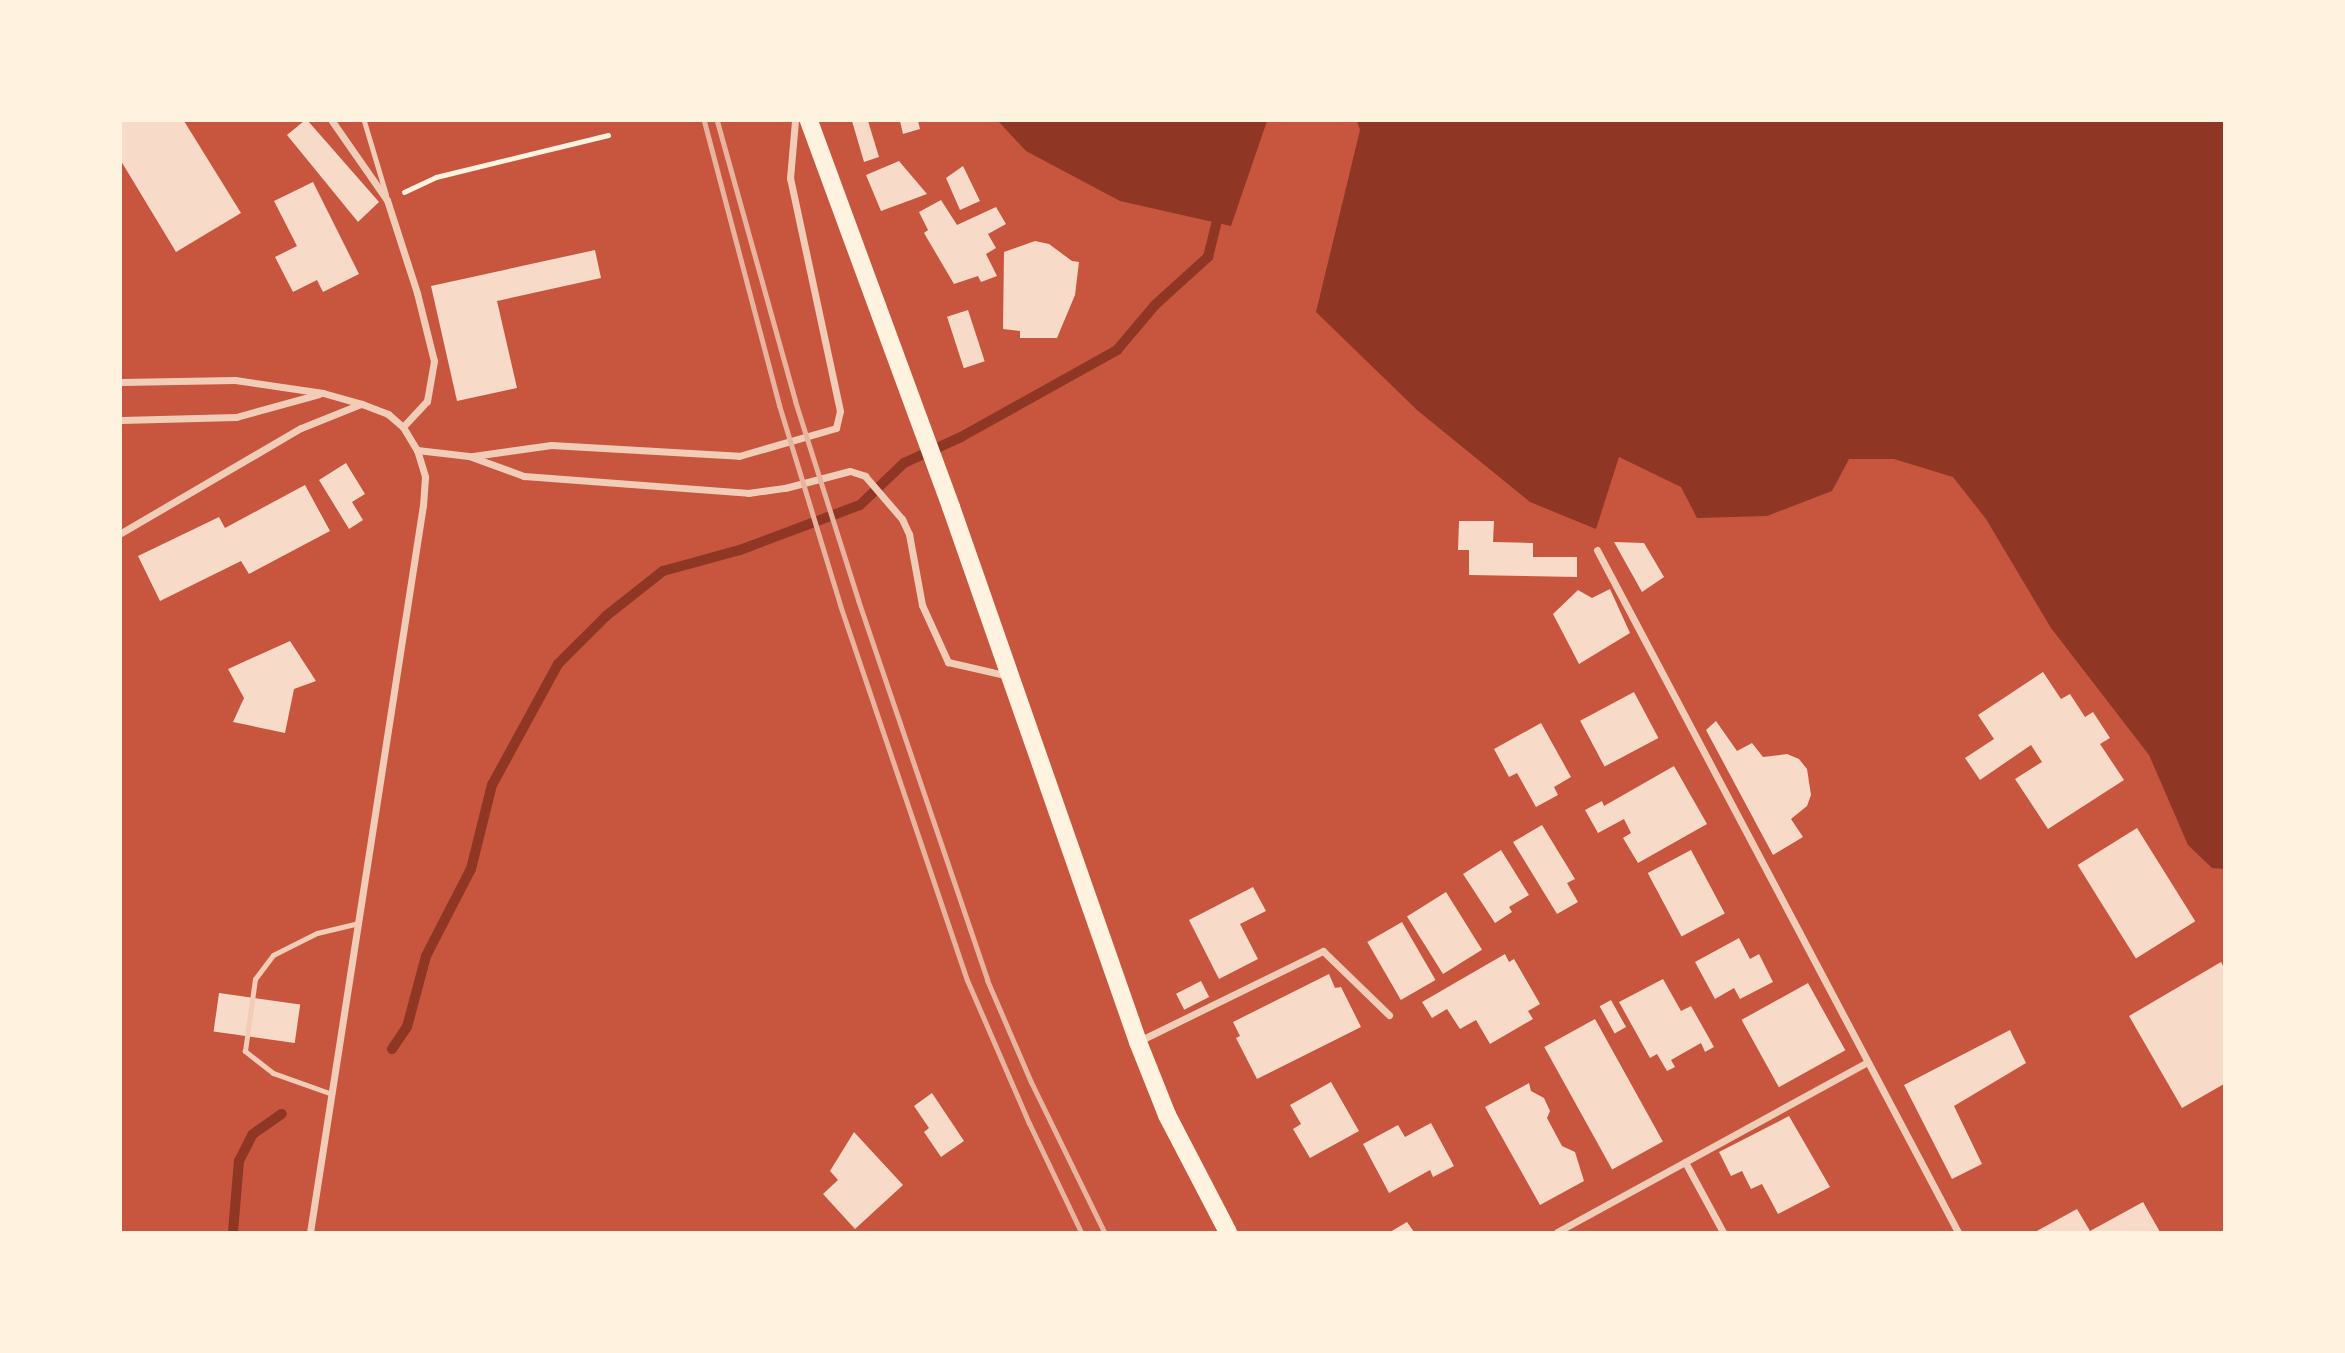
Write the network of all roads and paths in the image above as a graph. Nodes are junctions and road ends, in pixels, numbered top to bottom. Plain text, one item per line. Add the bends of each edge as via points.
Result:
1 (332, 121) edge
2 (364, 121) edge
3 (795, 121) edge
4 (809, 121) edge
5 (608, 135) dead end
6 (387, 200) junction
7 (121, 382) edge
8 (323, 393) junction
9 (362, 404) junction
10 (121, 420) edge
11 (403, 427) junction
12 (417, 450) junction
13 (469, 456) junction
14 (121, 533) edge
15 (1597, 550) dead end
16 (1010, 676) junction
17 (359, 923) junction
18 (1389, 1015) dead end
19 (1138, 1042) junction
20 (1868, 1062) junction
21 (332, 1094) junction
22 (1685, 1162) junction
23 (310, 1232) edge
24 (1228, 1232) edge
25 (1557, 1232) edge
26 (1723, 1232) edge
27 (1958, 1232) edge

1 - 6 street
2 - 6 lane
3 - 13 street via 790,178 840,411 836,428 739,456 551,446
4 - 16 main road
5 - 6 path via 436,177
6 - 11 street via 434,361 427,401
7 - 8 street via 235,380
8 - 9 street
8 - 10 street via 236,417
9 - 11 street via 388,414
9 - 14 street via 301,428
11 - 12 street
12 - 13 street
12 - 17 street via 425,477 423,505
13 - 16 street via 524,476 748,493 850,471 865,475 909,534 922,605 948,662
15 - 20 street
16 - 19 main road
17 - 21 street
17 - 21 lane via 317,933 274,955 255,979 245,1051 273,1073
18 - 19 street via 1322,951
19 - 24 main road via 1172,1126
20 - 22 street
20 - 27 street
21 - 23 street
22 - 25 street
22 - 26 street

